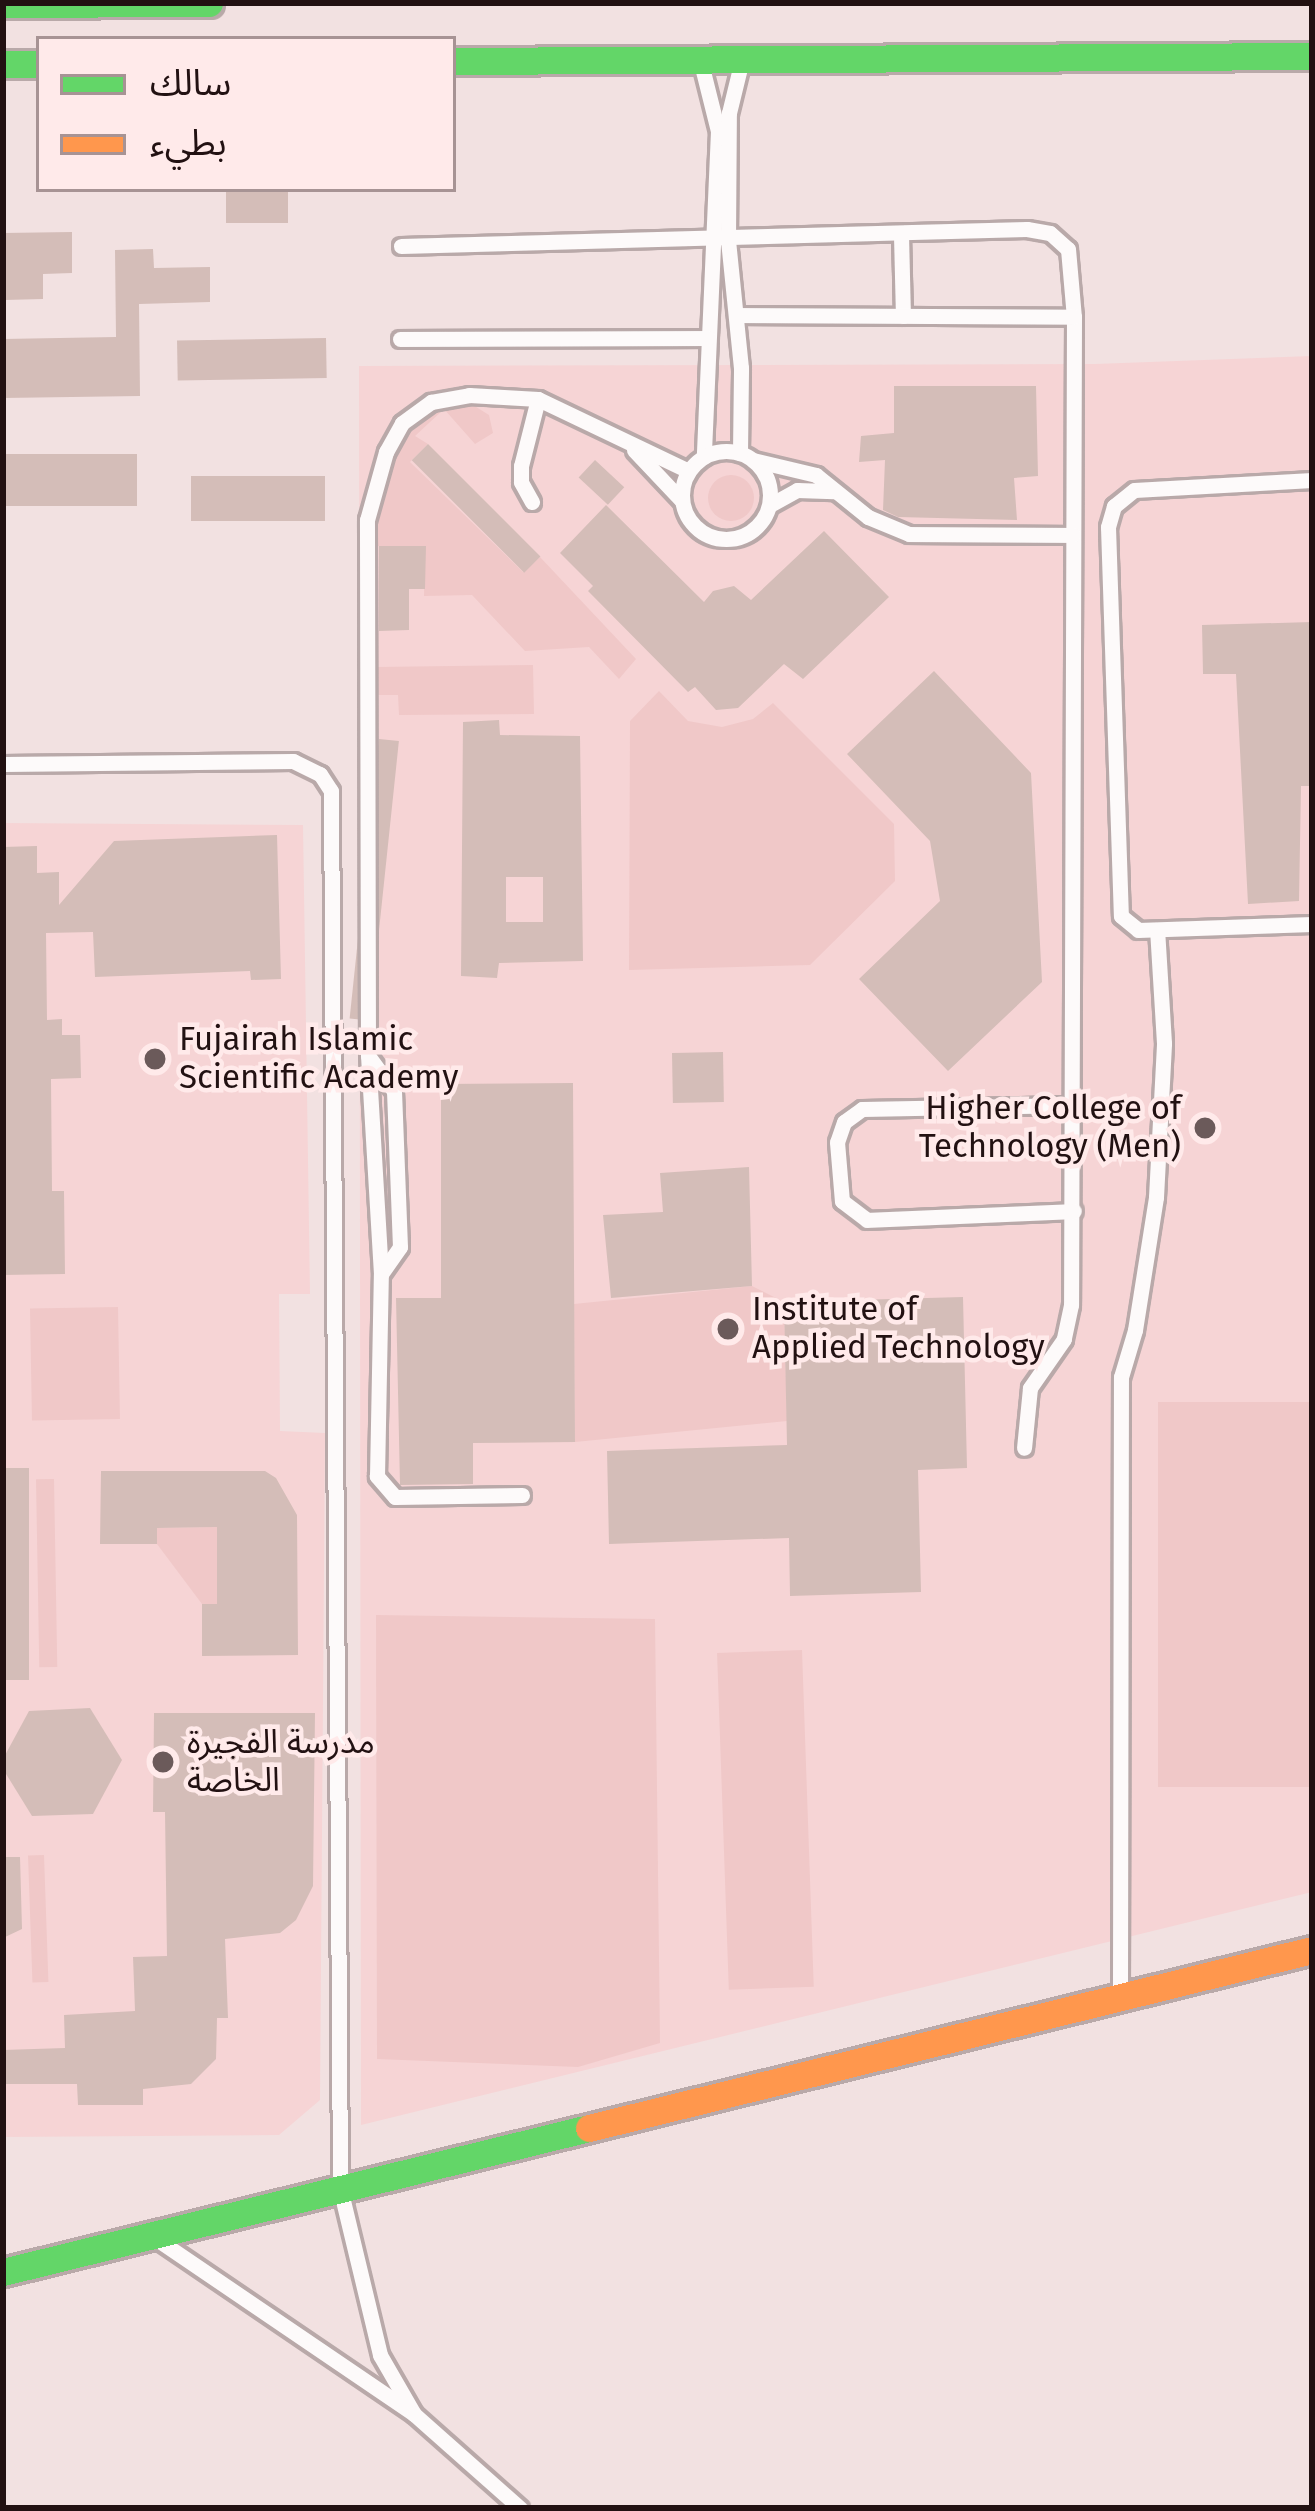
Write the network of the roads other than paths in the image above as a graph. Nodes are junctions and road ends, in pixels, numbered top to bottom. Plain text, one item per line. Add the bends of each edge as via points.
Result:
1 (85, 3) edge
2 (209, 3) edge
3 (3, 4) edge
4 (1312, 56) edge
5 (746, 58) junction
6 (698, 59) junction
7 (456, 61) edge
8 (3, 64) edge
9 (36, 64) edge
10 (901, 235) junction
11 (722, 241) junction
12 (400, 246) dead end
13 (736, 315) junction
14 (902, 316) junction
15 (1074, 317) junction
16 (708, 338) junction
17 (400, 339) dead end
18 (538, 399) junction
19 (627, 443) junction
20 (747, 456) junction
21 (704, 457) junction
22 (689, 471) junction
23 (1312, 480) edge
24 (842, 494) junction
25 (532, 502) dead end
26 (682, 502) junction
27 (770, 505) junction
28 (1073, 535) junction
29 (3, 764) edge
30 (1312, 924) edge
31 (1156, 930) junction
32 (1073, 1106) junction
33 (1074, 1211) junction
34 (1024, 1448) dead end
35 (522, 1495) dead end
36 (1312, 1950) edge
37 (1120, 1997) junction
38 (340, 2188) junction
39 (151, 2235) junction
40 (3, 2272) edge
41 (414, 2414) junction
42 (520, 2508) edge

1 - 2 main road
1 - 3 main road
4 - 5 main road
5 - 6 main road
5 - 11 lane via 728,112
6 - 7 main road
6 - 11 lane via 716,112
8 - 9 main road
10 - 11 lane
10 - 14 lane
10 - 15 lane via 1050,233 1072,261
11 - 12 lane
11 - 13 lane
11 - 16 lane
13 - 14 lane
13 - 20 lane
14 - 15 lane
15 - 28 lane
16 - 17 lane
16 - 21 lane
18 - 19 lane
18 - 25 lane via 520,466
18 - 35 lane via 489,393 431,402 402,423 386,452 367,520 368,1056 381,1274 376,1477 395,1497
19 - 22 lane
19 - 26 lane
20 - 21 lane
20 - 24 lane via 801,468
20 - 27 lane via 770,483
21 - 22 lane
22 - 26 lane
23 - 31 lane via 1152,486 1123,496 1110,517 1121,916 1129,926
24 - 27 lane via 797,490
24 - 28 lane via 868,517 909,534
26 - 27 lane via 695,527 721,540 749,534
28 - 32 lane
29 - 38 lane via 293,761 320,773 332,791
30 - 31 lane
31 - 37 lane via 1164,1043 1156,1196 1120,1376
32 - 33 lane
32 - 33 lane via 862,1109 844,1122 837,1142 842,1202 866,1220
33 - 34 lane via 1068,1328 1030,1388
36 - 37 main road
37 - 38 main road
38 - 39 main road
38 - 41 lane via 380,2355
39 - 40 main road
39 - 41 lane
41 - 42 lane

